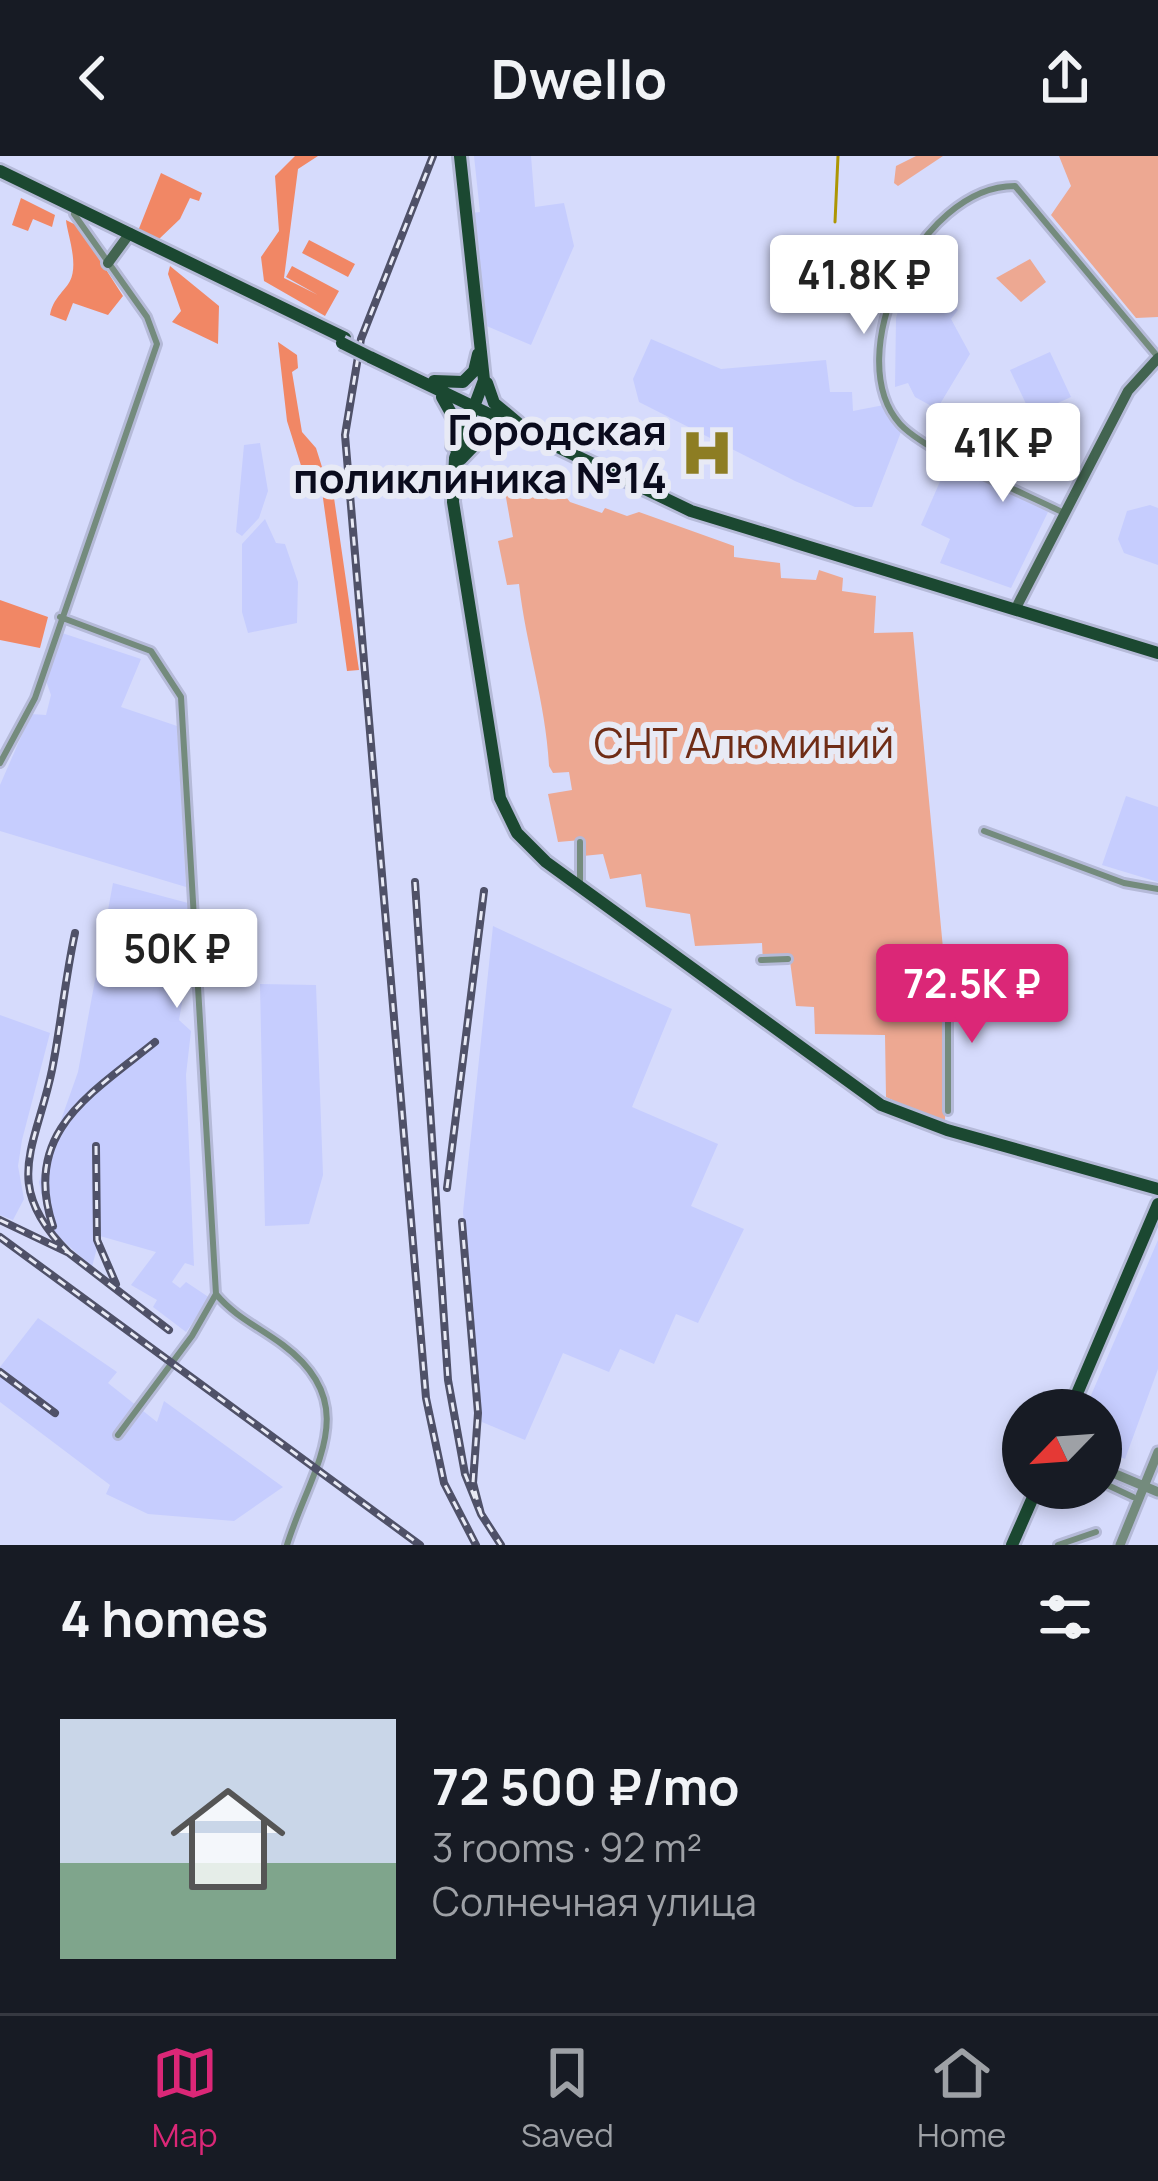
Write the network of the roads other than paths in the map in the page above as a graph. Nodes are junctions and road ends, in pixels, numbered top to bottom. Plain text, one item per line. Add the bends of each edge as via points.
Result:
1 (460, 156) edge
2 (0, 175) edge
3 (74, 214) junction
4 (124, 234) junction
5 (106, 260) junction
6 (479, 347) junction
7 (1158, 357) edge
8 (431, 383) junction
9 (475, 405) junction
10 (517, 426) junction
11 (452, 446) junction
12 (452, 488) junction
13 (1064, 513) junction
14 (1017, 607) junction
15 (60, 617) junction
16 (1158, 650) edge
17 (0, 763) edge
18 (984, 831) dead end
19 (580, 842) dead end
20 (580, 886) junction
21 (1158, 889) edge
22 (788, 959) dead end
23 (761, 960) dead end
24 (948, 980) dead end
25 (948, 1112) dead end
26 (1125, 1186) junction
27 (1158, 1196) edge
28 (1154, 1220) edge
29 (215, 1294) junction
30 (1079, 1389) edge
31 (118, 1435) dead end
32 (1158, 1452) edge
33 (1122, 1477) edge
34 (1144, 1487) junction
35 (1122, 1492) edge
36 (1158, 1492) edge
37 (1133, 1497) dead end
38 (1027, 1509) edge
39 (1096, 1532) dead end
40 (287, 1545) edge
41 (1012, 1545) edge
42 (1058, 1545) edge
43 (1120, 1545) edge

1 - 6 main road
2 - 3 main road
2 - 4 main road
3 - 4 main road
3 - 5 street
4 - 5 main road
4 - 8 main road, bridge
5 - 15 street via 157,344
6 - 8 main road via 471,376
6 - 9 main road
6 - 10 main road via 491,398
7 - 13 main road via 1128,391
7 - 13 street via 1023,190 998,188 958,207 910,254 892,291 889,405 904,428
8 - 9 main road
8 - 11 main road via 454,413
9 - 10 main road
9 - 11 main road
9 - 12 main road
10 - 12 main road via 473,442
10 - 14 main road via 677,499
11 - 26 main road via 446,491 486,758 502,814 523,846 879,1109
12 - 20 main road via 500,798 528,846
13 - 14 main road
14 - 16 main road
15 - 17 street via 34,698
15 - 29 street via 151,651 182,697
18 - 21 street
19 - 20 street
20 - 27 main road via 881,1105
22 - 23 street
24 - 25 street
26 - 27 main road
26 - 28 main road via 1150,1201
27 - 28 main road
28 - 30 main road
29 - 31 street
29 - 40 street via 314,1371 328,1396 318,1462
32 - 34 street
33 - 34 street
34 - 36 street
34 - 43 street
35 - 37 street
38 - 41 main road
39 - 42 street

